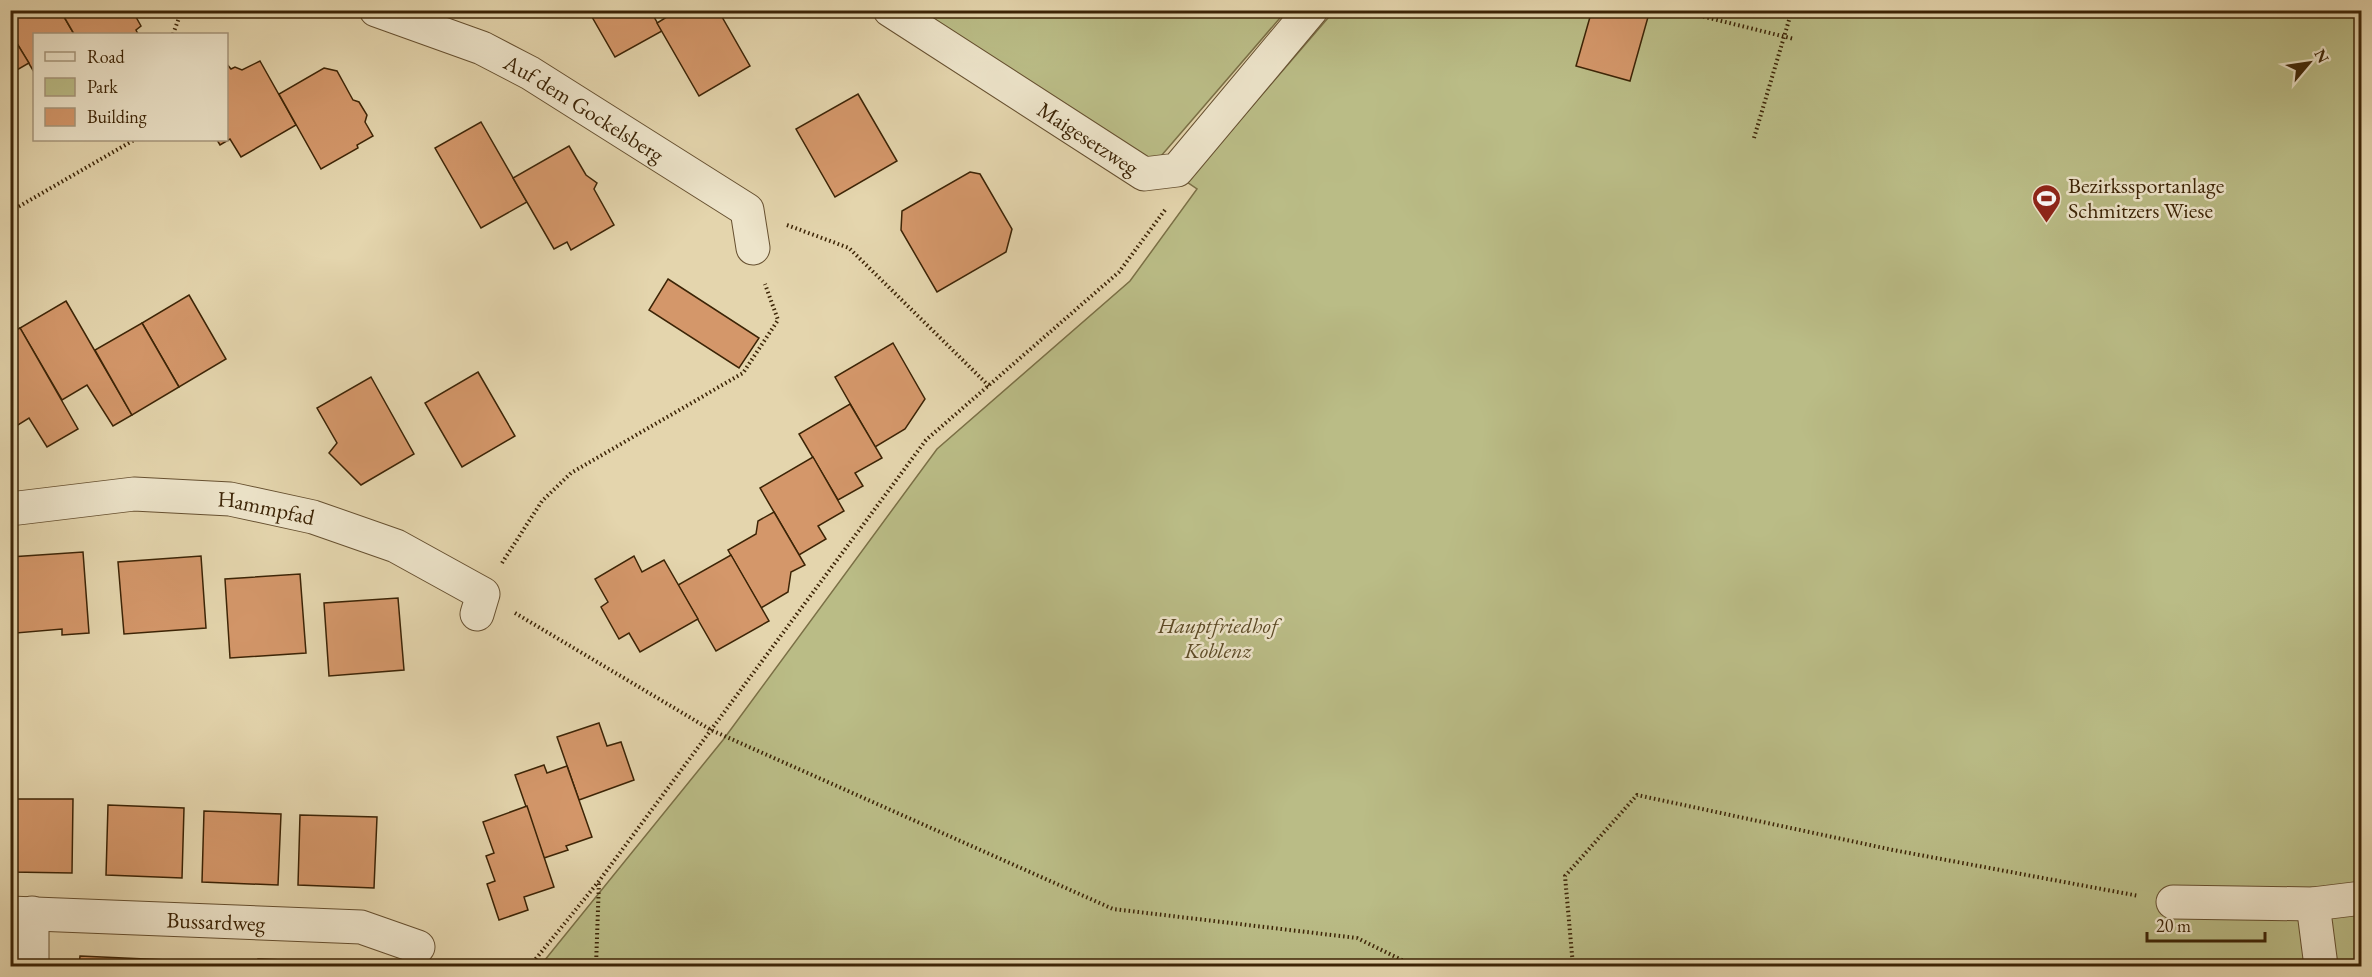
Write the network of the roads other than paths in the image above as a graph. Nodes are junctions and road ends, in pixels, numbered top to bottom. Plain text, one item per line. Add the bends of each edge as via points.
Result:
1 (376, 10) edge
2 (890, 10) edge
3 (1311, 10) edge
4 (753, 248) road end
5 (10, 509) edge
6 (480, 604) road end
7 (2361, 898) edge
8 (2173, 902) road end
9 (2313, 904) junction
10 (21, 913) edge
11 (418, 947) dead end
12 (32, 966) edge
13 (2321, 966) edge

1 - 4 street, Auf dem Gockelsberg via 482,48 530,73 747,210
2 - 3 street, Maigesetzweg via 1144,174 1177,170
5 - 6 street, Hammpfad via 134,494 230,499 313,517 396,546
7 - 9 street
8 - 9 street
9 - 13 street
10 - 11 street, Bussardweg via 361,927
10 - 12 street

